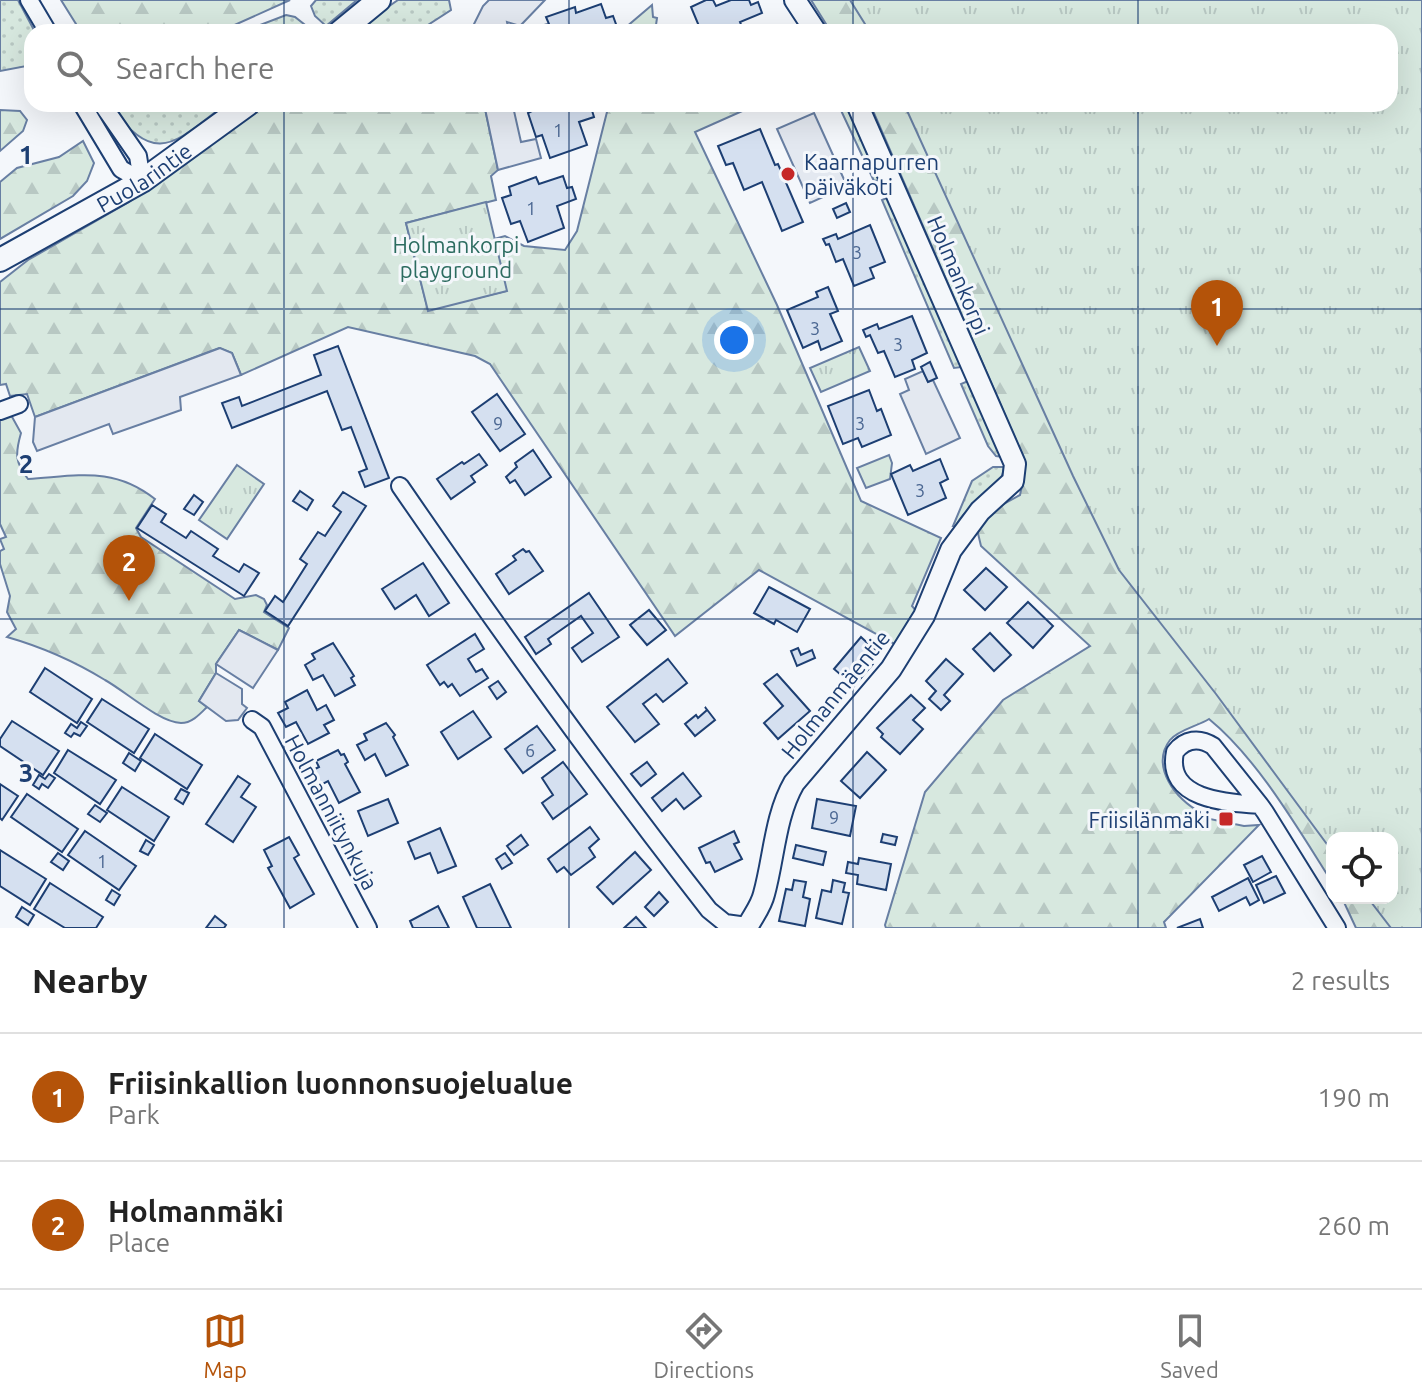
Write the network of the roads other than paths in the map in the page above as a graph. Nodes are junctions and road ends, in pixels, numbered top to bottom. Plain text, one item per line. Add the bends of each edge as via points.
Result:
1 (29, 0) edge
2 (379, 0) edge
3 (795, 0) edge
4 (43, 24) edge
5 (350, 24) edge
6 (811, 24) edge
7 (87, 112) edge
8 (108, 112) edge
9 (237, 112) edge
10 (861, 112) edge
11 (142, 181) junction
12 (33, 244) junction
13 (0, 260) edge
14 (0, 269) edge
15 (19, 404) dead end
16 (0, 411) edge
17 (1015, 464) joint
18 (400, 486) dead end
19 (252, 720) dead end
20 (1260, 805) junction
21 (747, 927) edge
22 (368, 928) edge
23 (1337, 928) edge

1 - 4 street
2 - 5 main road
3 - 6 street
7 - 11 street via 121,169
8 - 11 street via 138,156
9 - 11 main road, Puolarintie
10 - 17 street, Holmankorpi
11 - 12 main road, Puolarintie
12 - 13 main road, Puolarintie
12 - 14 main road, Puolarintie
15 - 16 street
17 - 21 street, Holmanmäentie via 1013,481 980,511 951,550 924,616 891,669 794,783 761,905
18 - 21 street via 530,673 709,910 725,923
19 - 22 street, Holmanniitynkuja via 262,727
20 - 20 street via 1207,742 1187,741 1175,752 1176,772 1191,793
20 - 23 street

